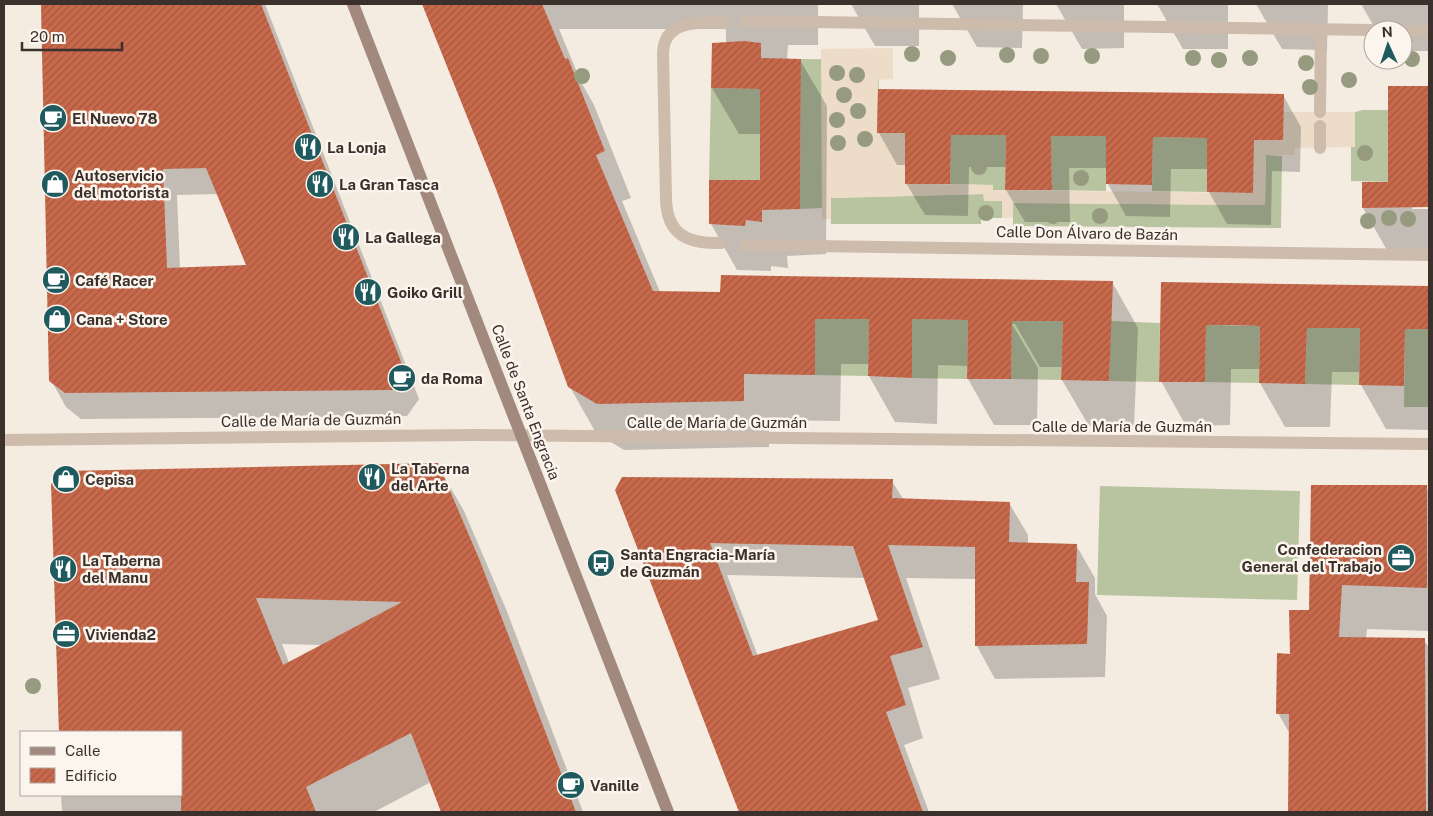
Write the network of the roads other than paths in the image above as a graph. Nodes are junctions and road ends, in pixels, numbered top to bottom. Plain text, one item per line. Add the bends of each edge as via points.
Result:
1 (353, 4) edge
2 (745, 21) dead end
3 (725, 22) dead end
4 (1321, 30) junction
5 (1363, 30) edge
6 (1413, 30) edge
7 (1429, 31) edge
8 (1320, 112) dead end
9 (1320, 126) dead end
10 (1320, 148) dead end
11 (721, 244) dead end
12 (745, 245) dead end
13 (1429, 255) edge
14 (522, 436) junction
15 (4, 440) edge
16 (1429, 444) edge
17 (668, 812) edge

1 - 14 main road, Calle de Santa Engracia
2 - 4 street
3 - 11 street via 693,24 672,30 665,37 663,54 669,218 676,231 688,239
4 - 5 street
4 - 8 street
6 - 7 street
9 - 10 street
12 - 13 street, Calle Don Álvaro de Bazán
14 - 15 street, Calle de María de Guzmán
14 - 16 street, Calle de María de Guzmán
14 - 17 main road, Calle de Santa Engracia

